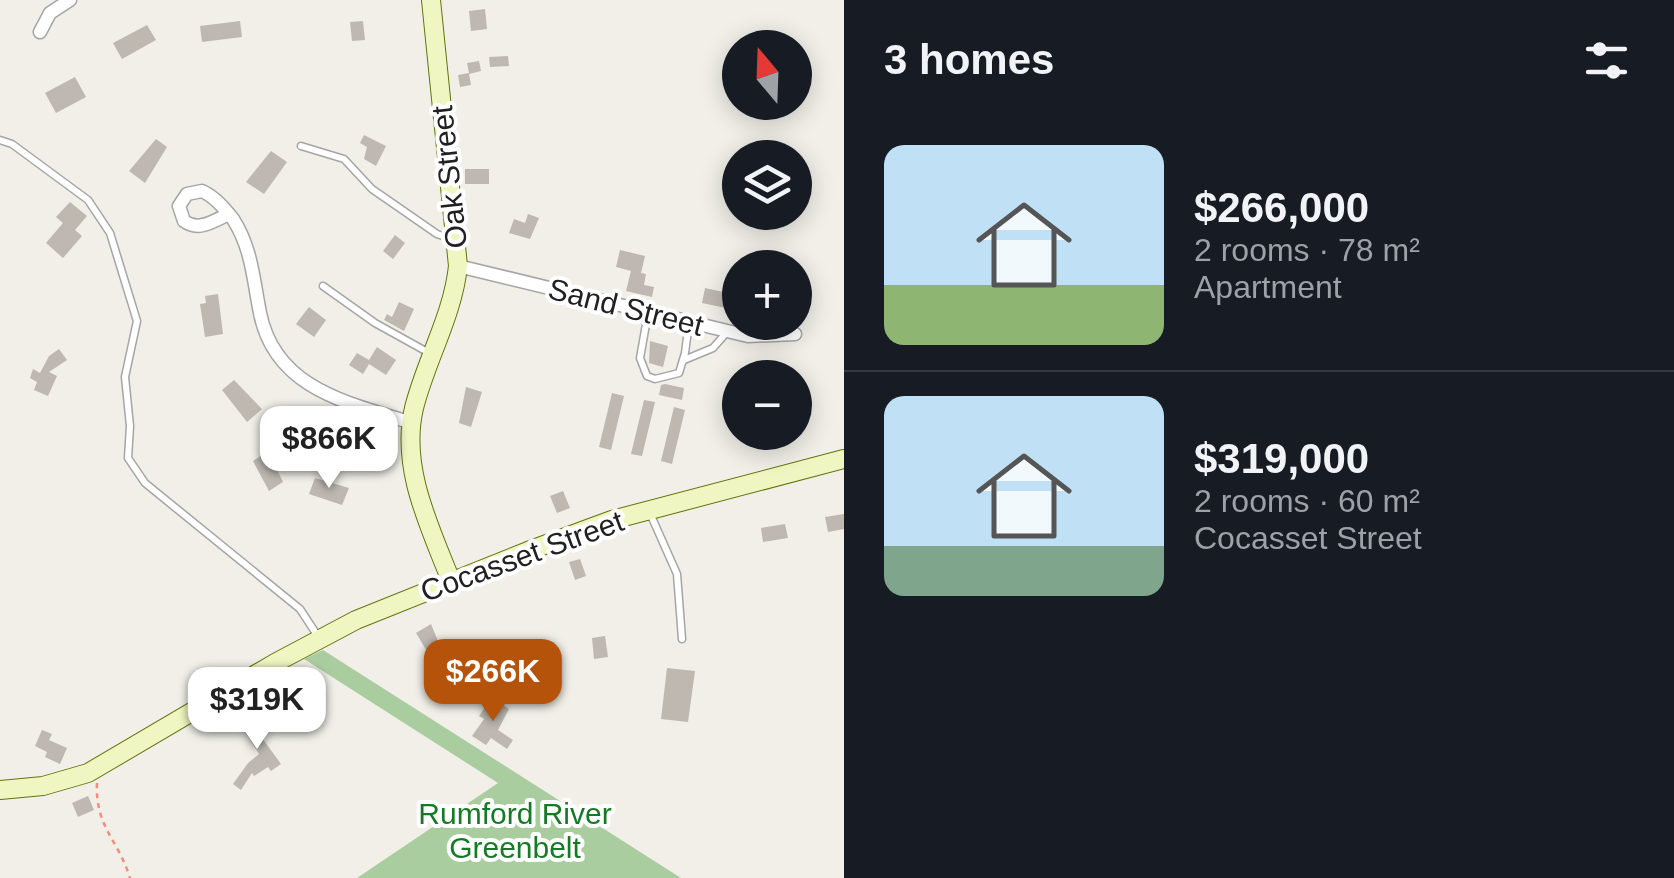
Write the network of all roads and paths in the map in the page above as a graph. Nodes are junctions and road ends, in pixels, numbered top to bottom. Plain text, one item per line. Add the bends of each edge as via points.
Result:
1 (70, 0) edge
2 (432, 0) edge
3 (40, 32) dead end
4 (0, 140) edge
5 (301, 146) dead end
6 (229, 214) dead end
7 (456, 242) junction
8 (458, 266) junction
9 (324, 286) dead end
10 (648, 312) junction
11 (689, 322) junction
12 (722, 330) edge
13 (722, 338) edge
14 (432, 354) junction
15 (683, 361) junction
16 (412, 423) junction
17 (844, 459) edge
18 (649, 510) junction
19 (452, 581) junction
20 (320, 639) junction
21 (682, 639) dead end
22 (106, 763) junction
23 (0, 790) edge
24 (130, 878) edge

1 - 3 street via 50,13
2 - 7 main road, Oak Street
4 - 20 lane via 88,200 110,233 137,321 125,377 128,458 145,483 300,608
5 - 7 lane via 344,159 372,189
6 - 16 street via 248,246 262,324 283,364 320,392
7 - 8 main road, Oak Street
8 - 10 street, Sand Street
8 - 14 main road, Oak Street
9 - 14 lane
10 - 11 street, Sand Street
10 - 15 lane via 640,358 647,376 670,377
11 - 12 street, Sand Street
11 - 15 lane
13 - 15 lane
14 - 16 main road, Oak Street
16 - 19 main road, Oak Street via 418,491
17 - 18 main road, Cocasset Street
18 - 19 main road, Cocasset Street
18 - 21 lane via 677,574
19 - 20 main road, Cocasset Street
20 - 22 main road, Cocasset Street
22 - 23 main road, Cocasset Street via 58,784
22 - 24 path via 96,806

